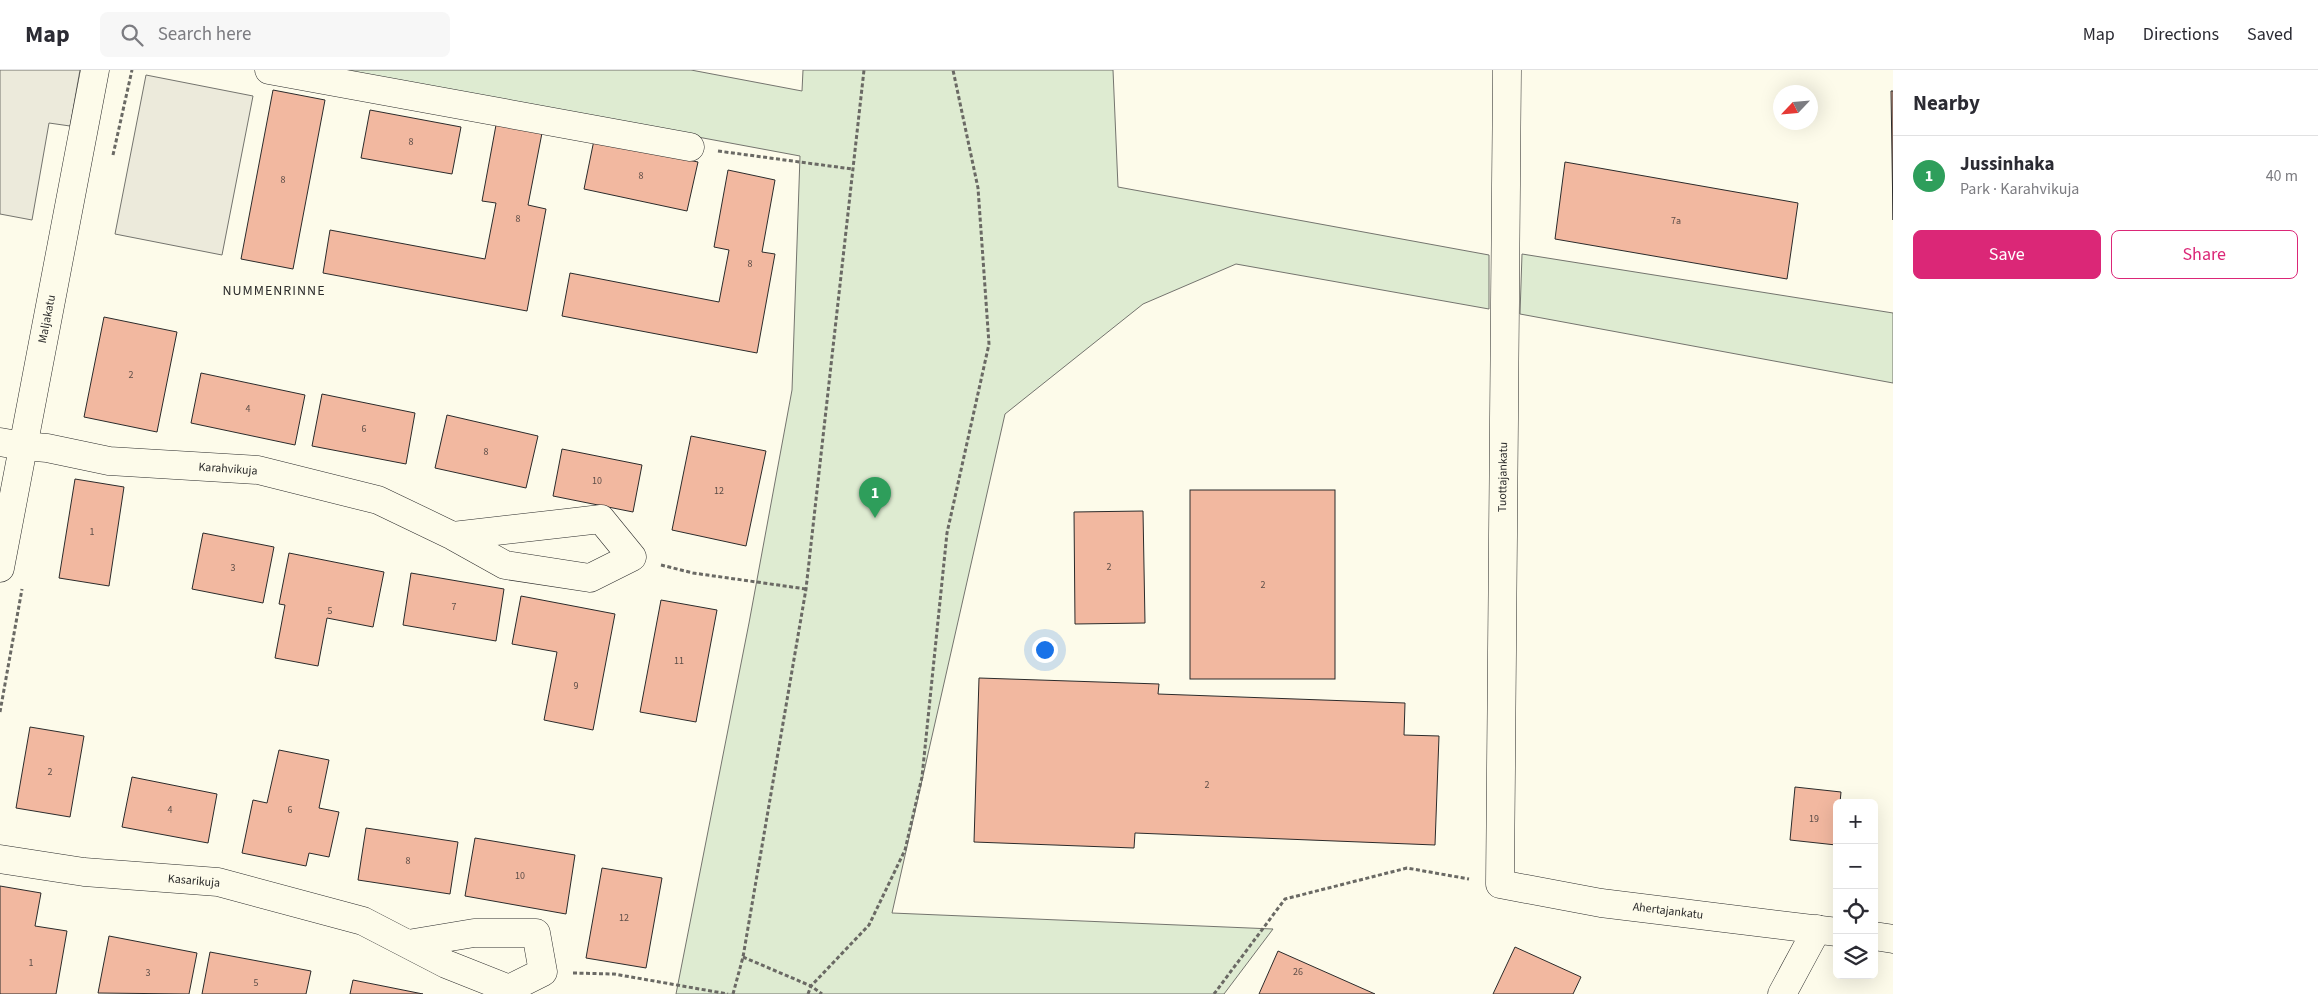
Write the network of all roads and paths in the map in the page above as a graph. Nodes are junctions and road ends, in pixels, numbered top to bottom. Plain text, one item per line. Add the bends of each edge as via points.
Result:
1 (95, 70) edge
2 (269, 70) edge
3 (864, 70) edge
4 (953, 70) edge
5 (1507, 70) edge
6 (690, 147) joint
7 (852, 169) junction
8 (12, 444) edge
9 (453, 536) junction
10 (632, 558) junction
11 (0, 568) edge
12 (806, 589) junction
13 (0, 859) edge
14 (1500, 884) junction
15 (1827, 930) edge
16 (1878, 937) edge
17 (1893, 939) edge
18 (408, 944) junction
19 (743, 957) junction
20 (542, 972) junction
21 (810, 986) junction
22 (728, 994) edge
23 (734, 994) edge
24 (808, 994) edge
25 (822, 994) edge
26 (1214, 994) edge
27 (1782, 994) edge

1 - 8 street, Maljakatu
2 - 6 street
3 - 7 path
4 - 21 path via 978,188 989,344 947,532 922,778 905,850 869,925
5 - 14 street, Tuottajankatu
6 - 7 path
7 - 12 path
8 - 9 street, Karahvikuja via 109,461 258,470 378,500
8 - 11 street, Maljakatu
9 - 10 street, Karahvikuja via 505,565 590,578
9 - 10 street via 601,519
10 - 12 path via 693,573
12 - 19 path
13 - 18 street, Kasarikuja via 84,872 218,882 363,921
14 - 15 street, Ahertajankatu via 1601,903
14 - 26 path via 1408,868 1285,899
15 - 27 street
16 - 17 street
18 - 20 street, Kasarikuja via 446,964 509,989
18 - 20 street via 474,933 536,933
19 - 21 path
19 - 23 path
20 - 22 path via 614,974
21 - 24 path
21 - 25 path

